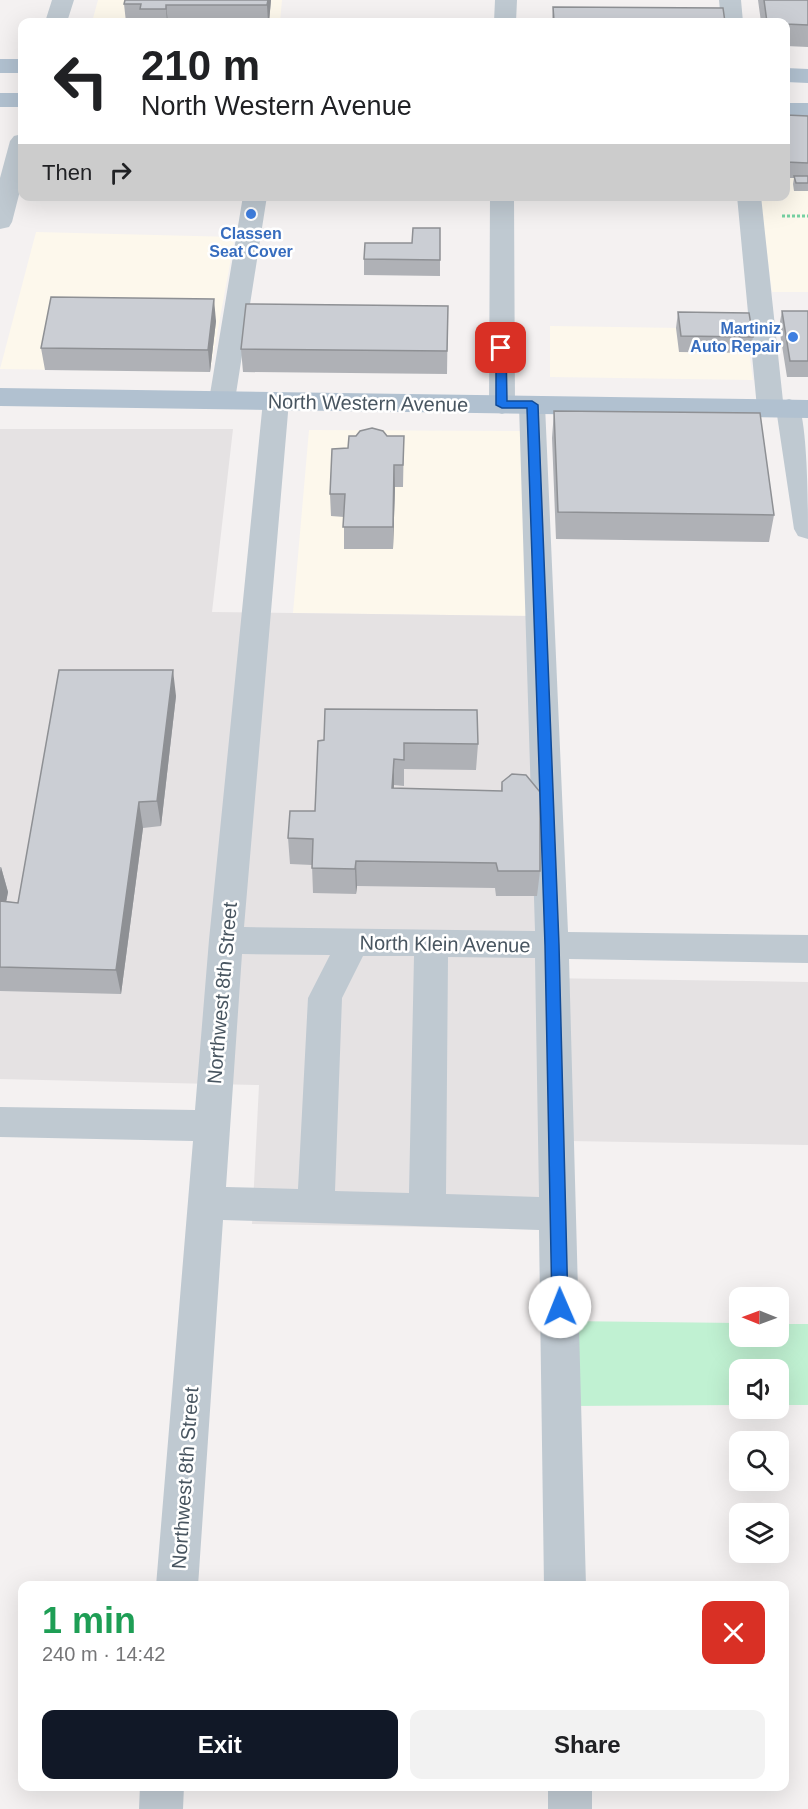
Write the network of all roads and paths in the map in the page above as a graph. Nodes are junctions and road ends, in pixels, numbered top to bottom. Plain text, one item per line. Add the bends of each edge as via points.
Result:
1 (63, 0) edge
2 (506, 0) edge
3 (730, 0) edge
4 (57, 18) edge
5 (505, 18) edge
6 (732, 18) edge
7 (0, 66) edge
8 (18, 66) edge
9 (790, 75) edge
10 (808, 76) edge
11 (0, 100) edge
12 (18, 100) edge
13 (790, 110) edge
14 (808, 110) edge
15 (18, 156) edge
16 (254, 201) edge
17 (502, 201) edge
18 (750, 201) edge
19 (0, 222) edge
20 (0, 397) edge
21 (222, 400) junction
22 (276, 401) junction
23 (517, 405) junction
24 (789, 408) edge
25 (808, 529) edge
26 (226, 940) junction
27 (353, 942) junction
28 (431, 943) junction
29 (552, 945) junction
30 (808, 949) edge
31 (0, 1122) edge
32 (212, 1126) junction
33 (206, 1203) junction
34 (316, 1207) junction
35 (427, 1210) junction
36 (558, 1214) junction
37 (177, 1581) edge
38 (565, 1581) edge
39 (162, 1791) edge
40 (570, 1791) edge
41 (161, 1809) edge
42 (570, 1809) edge

1 - 4 street
2 - 5 street
3 - 6 street
7 - 8 main road
9 - 10 main road
11 - 12 main road
13 - 14 main road
15 - 19 street
16 - 21 street
17 - 23 street
18 - 24 street
20 - 21 main road, North Western Avenue
21 - 22 main road, North Western Avenue
22 - 23 main road, North Western Avenue
22 - 26 street, Northwest 8th Street
23 - 24 main road, North Western Avenue
23 - 29 street
24 - 25 street
26 - 27 street, North Klein Avenue
26 - 32 street, Northwest 8th Street
27 - 28 street, North Klein Avenue
27 - 34 street via 325,998
28 - 29 street, North Klein Avenue
28 - 35 street
29 - 30 street, North Klein Avenue
29 - 36 street
31 - 32 street
32 - 33 street, Northwest 8th Street
33 - 34 street
33 - 37 street, Northwest 8th Street
34 - 35 street
35 - 36 street
36 - 38 street
39 - 41 street
40 - 42 street

